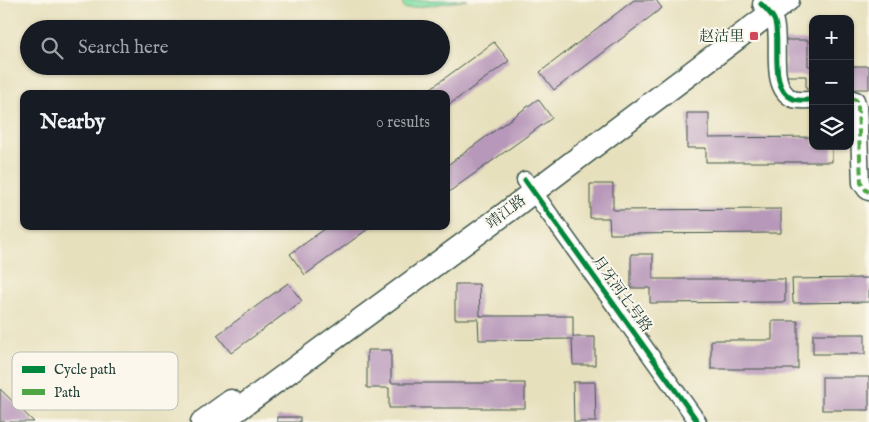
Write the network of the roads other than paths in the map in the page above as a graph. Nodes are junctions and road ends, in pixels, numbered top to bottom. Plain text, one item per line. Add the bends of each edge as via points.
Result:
1 (788, 0) edge
2 (766, 6) edge
3 (854, 99) edge
4 (809, 100) edge
5 (529, 186) junction
6 (869, 192) edge
7 (202, 422) edge
8 (221, 422) edge
9 (698, 422) edge

1 - 2 main road, 靖江路
2 - 4 street via 777,34 779,82 793,99
2 - 5 main road, 靖江路
3 - 6 street via 858,107 861,183
5 - 7 main road, 靖江路
5 - 8 main road, 靖江路 via 499,218
5 - 9 street, 月牙河七号路

